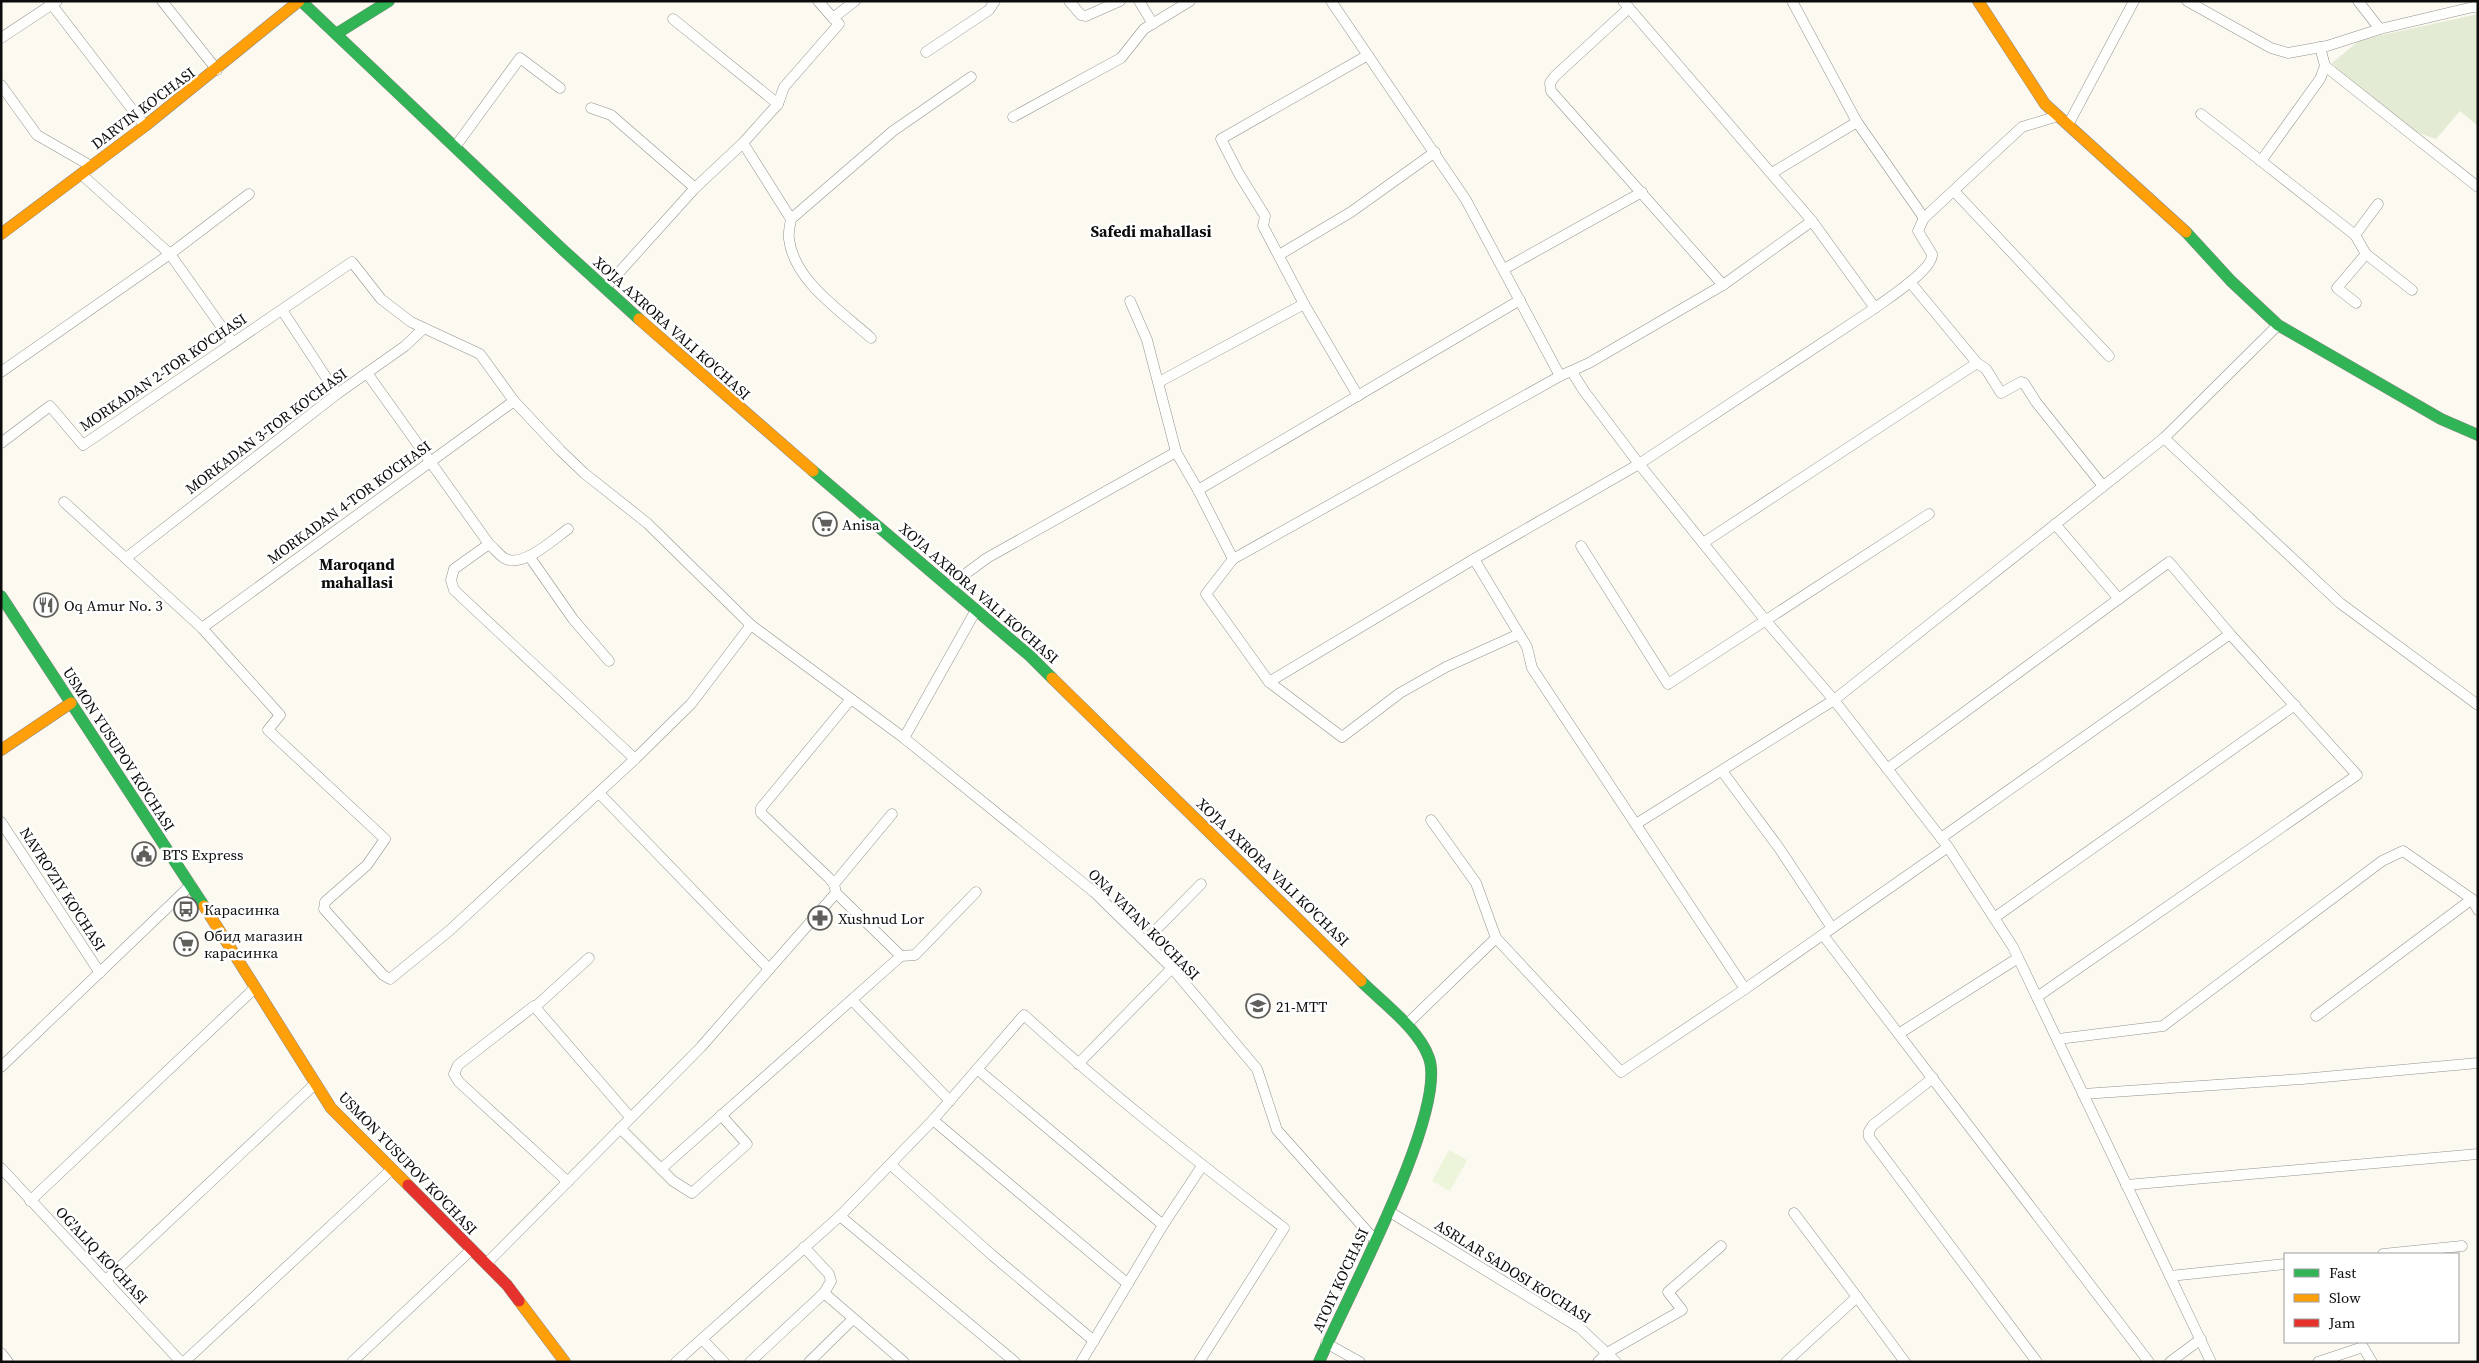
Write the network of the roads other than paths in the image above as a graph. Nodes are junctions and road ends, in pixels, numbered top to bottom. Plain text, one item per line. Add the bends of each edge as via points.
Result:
1 (162, 1) edge
2 (300, 1) edge
3 (389, 1) edge
4 (818, 1) edge
5 (856, 1) edge
6 (995, 1) edge
7 (1069, 1) edge
8 (1120, 1) edge
9 (1139, 1) edge
10 (1190, 1) edge
11 (1331, 1) edge
12 (1792, 1) edge
13 (1978, 1) edge
14 (2134, 1) edge
15 (2187, 1) edge
16 (2358, 1) edge
17 (53, 2) edge
18 (1626, 5) edge
19 (2478, 8) edge
20 (833, 18) junction
21 (673, 19) dead end
22 (1153, 24) junction
23 (2380, 29) junction
24 (336, 34) junction
25 (1, 38) edge
26 (2320, 48) junction
27 (926, 52) dead end
28 (1368, 55) junction
29 (2325, 66) junction
30 (217, 70) junction
31 (971, 77) dead end
32 (1, 85) edge
33 (560, 88) dead end
34 (778, 104) junction
35 (591, 108) dead end
36 (2201, 114) dead end
37 (2058, 116) junction
38 (1014, 117) dead end
39 (1857, 122) junction
40 (2069, 124) junction
41 (144, 126) junction
42 (743, 142) junction
43 (455, 147) junction
44 (1435, 152) junction
45 (2261, 161) junction
46 (91, 166) junction
47 (1772, 173) junction
48 (81, 174) junction
49 (695, 188) junction
50 (2478, 188) edge
51 (1954, 191) junction
52 (1642, 192) junction
53 (249, 194) dead end
54 (2378, 204) dead end
55 (1924, 218) junction
56 (791, 220) junction
57 (1812, 222) junction
58 (1, 234) edge
59 (2354, 235) junction
60 (170, 254) junction
61 (2366, 254) junction
62 (1279, 255) junction
63 (352, 262) joint
64 (1504, 269) junction
65 (1910, 282) junction
66 (1723, 285) junction
67 (605, 288) junction
68 (2412, 290) dead end
69 (1520, 300) junction
70 (1130, 301) dead end
71 (2356, 303) dead end
72 (1304, 304) junction
73 (1875, 308) junction
74 (282, 310) junction
75 (2278, 325) junction
76 (424, 328) junction
77 (870, 338) dead end
78 (233, 343) junction
79 (2109, 356) dead end
80 (1977, 363) junction
81 (1, 372) edge
82 (1572, 372) junction
83 (367, 373) junction
84 (1560, 376) junction
85 (1159, 382) junction
86 (337, 394) junction
87 (1358, 396) junction
88 (514, 401) junction
89 (2478, 435) edge
90 (2164, 438) junction
91 (1, 444) edge
92 (1176, 452) junction
93 (430, 461) junction
94 (1639, 464) junction
95 (2104, 486) junction
96 (1198, 490) junction
97 (64, 502) dead end
98 (1929, 514) dead end
99 (2056, 524) junction
100 (568, 529) dead end
101 (1702, 543) junction
102 (490, 544) junction
103 (1581, 546) dead end
104 (529, 556) junction
105 (126, 558) junction
106 (1233, 559) junction
107 (1474, 559) junction
108 (949, 586) junction
109 (1, 596) edge
110 (2119, 599) junction
111 (976, 610) junction
112 (1766, 621) junction
113 (751, 625) junction
114 (202, 628) junction
115 (1519, 634) junction
116 (2230, 634) junction
117 (609, 661) dead end
118 (1269, 682) junction
119 (851, 700) junction
120 (1834, 700) junction
121 (71, 703) junction
122 (2295, 705) junction
123 (2478, 705) edge
124 (904, 738) junction
125 (1, 750) edge
126 (635, 759) junction
127 (1887, 769) junction
128 (1722, 771) junction
129 (599, 793) junction
130 (892, 814) dead end
131 (1431, 820) dead end
132 (1, 822) edge
133 (1636, 824) junction
134 (10, 836) junction
135 (1941, 838) junction
136 (1, 842) edge
137 (1948, 847) junction
138 (1201, 884) dead end
139 (191, 885) junction
140 (835, 888) junction
141 (976, 892) dead end
142 (2472, 899) junction
143 (2478, 910) edge
144 (1994, 918) junction
145 (1832, 928) junction
146 (1823, 935) junction
147 (1496, 938) junction
148 (1145, 942) junction
149 (901, 956) junction
150 (589, 958) dead end
151 (2018, 958) junction
152 (1172, 968) junction
153 (769, 969) junction
154 (100, 973) junction
155 (255, 988) junction
156 (1746, 989) junction
157 (2037, 996) junction
158 (852, 1000) junction
159 (534, 1007) junction
160 (2316, 1016) dead end
161 (1408, 1024) junction
162 (1900, 1033) junction
163 (2058, 1039) junction
164 (2478, 1063) edge
165 (1078, 1064) junction
166 (1, 1067) edge
167 (977, 1069) junction
168 (1933, 1078) junction
169 (315, 1084) junction
170 (2084, 1094) junction
171 (950, 1101) junction
172 (721, 1114) junction
173 (630, 1117) junction
174 (933, 1120) junction
175 (620, 1128) junction
176 (2478, 1154) edge
177 (891, 1165) junction
178 (1202, 1166) junction
179 (1, 1168) edge
180 (661, 1169) junction
181 (390, 1170) junction
182 (568, 1182) junction
183 (2126, 1185) junction
184 (30, 1201) junction
185 (1390, 1212) junction
186 (1794, 1213) dead end
187 (840, 1216) junction
188 (1163, 1226) junction
189 (1374, 1239) junction
190 (804, 1246) junction
191 (1721, 1246) dead end
192 (2462, 1246) dead end
193 (471, 1250) junction
194 (2393, 1253) edge
195 (486, 1264) junction
196 (2284, 1264) edge
197 (2170, 1276) junction
198 (106, 1280) junction
199 (1128, 1284) junction
200 (824, 1293) junction
201 (1857, 1297) junction
202 (852, 1320) junction
203 (702, 1339) junction
204 (2201, 1339) junction
205 (1094, 1341) junction
206 (1326, 1343) junction
207 (1, 1353) edge
208 (1608, 1353) junction
209 (8, 1362) edge
210 (183, 1362) edge
211 (352, 1362) edge
212 (565, 1362) edge
213 (676, 1362) edge
214 (724, 1362) edge
215 (750, 1362) edge
216 (809, 1362) edge
217 (904, 1362) edge
218 (1015, 1362) edge
219 (1081, 1362) edge
220 (1199, 1362) edge
221 (1319, 1362) edge
222 (1360, 1362) edge
223 (1598, 1362) edge
224 (1616, 1362) edge
225 (1786, 1362) edge
226 (1905, 1362) edge
227 (2038, 1362) edge
228 (2149, 1362) edge
229 (2170, 1362) edge
230 (2211, 1362) edge
231 (2318, 1362) edge
232 (2372, 1362) edge

1 - 30 street
2 - 24 street, XO'JA AXRORA VALI KO'CHASI
2 - 30 street, DARVIN KO'CHASI
3 - 24 street
4 - 20 street
5 - 20 street
6 - 27 street via 989,10
7 - 8 street via 1081,15 1086,16
9 - 22 street
10 - 22 street
11 - 28 street
12 - 39 street
13 - 37 street via 2045,104
14 - 40 street
15 - 26 street via 2271,48 2288,53
16 - 23 street
17 - 25 street
17 - 41 street
18 - 47 street
18 - 52 street via 1550,83 1551,91
19 - 23 street
20 - 34 street via 839,24 784,87
21 - 34 street
22 - 38 street via 1144,29 1121,58
23 - 26 street
24 - 43 street, XO'JA AXRORA VALI KO'CHASI
26 - 29 street
28 - 44 street
28 - 62 street via 1221,139 1265,216 1263,226
29 - 45 street via 2320,80
29 - 50 street
30 - 41 street, DARVIN KO'CHASI
31 - 56 street via 893,130
32 - 46 street via 37,135
33 - 43 street via 520,58
34 - 42 street
35 - 49 street via 611,115
36 - 45 street
37 - 40 street
37 - 51 street via 2022,127
39 - 47 street
39 - 55 street
40 - 75 street via 2180,226
41 - 46 street, DARVIN KO'CHASI
42 - 49 street
42 - 56 street
43 - 67 street, XO'JA AXRORA VALI KO'CHASI
44 - 62 street via 1351,212
44 - 64 street
45 - 59 street
46 - 48 street, DARVIN KO'CHASI
47 - 57 street
48 - 58 street, DARVIN KO'CHASI
48 - 60 street
49 - 67 street
51 - 55 street
51 - 79 street
52 - 64 street
52 - 66 street
53 - 60 street
54 - 59 street
55 - 65 street via 1918,231 1933,258
56 - 77 street via 788,238 798,264 812,285
57 - 66 street
57 - 73 street
59 - 61 street
60 - 78 street
60 - 81 street
61 - 68 street
61 - 71 street via 2337,288
62 - 72 street
63 - 74 street, MORKADAN 2-TOR KO'CHASI
63 - 76 street, ONA VATAN KO'CHASI via 381,299
64 - 69 street
65 - 73 street
65 - 80 street
66 - 82 street
67 - 108 street, XO'JA AXRORA VALI KO'CHASI via 724,395
69 - 84 street
69 - 87 street
70 - 85 street via 1147,340
72 - 85 street
72 - 87 street
73 - 94 street
74 - 78 street, MORKADAN 2-TOR KO'CHASI
74 - 86 street
75 - 89 street via 2441,419
75 - 90 street
76 - 83 street, MORKADAN 3-TOR KO'CHASI
76 - 88 street, ONA VATAN KO'CHASI via 480,354
78 - 91 street, MORKADAN 2-TOR KO'CHASI via 83,444 50,406
80 - 95 street via 1986,369 2001,393 2024,383
80 - 101 street
82 - 84 street
82 - 94 street
83 - 86 street, MORKADAN 3-TOR KO'CHASI
83 - 93 street
84 - 106 street
85 - 92 street
86 - 105 street, MORKADAN 3-TOR KO'CHASI
87 - 96 street
88 - 93 street, MORKADAN 4-TOR KO'CHASI
88 - 113 street, ONA VATAN KO'CHASI via 584,473 647,524
90 - 95 street
90 - 123 street via 2340,603
92 - 96 street
92 - 108 street via 987,558
93 - 102 street
93 - 114 street, MORKADAN 4-TOR KO'CHASI
94 - 101 street
94 - 107 street
95 - 99 street
96 - 106 street
97 - 105 street
98 - 112 street
99 - 110 street
99 - 120 street
100 - 104 street
101 - 112 street
102 - 104 street via 504,558 516,561
102 - 126 street via 454,568 450,580 454,590
103 - 112 street via 1668,684
104 - 117 street via 573,619
105 - 114 street
106 - 118 street via 1206,594
107 - 115 street
107 - 118 street
108 - 111 street, XO'JA AXRORA VALI KO'CHASI
109 - 121 street, USMON YUSUPOV KO'CHASI
110 - 116 street via 2169,562
110 - 127 street
111 - 124 street
111 - 161 street, XO'JA AXRORA VALI KO'CHASI via 1055,679
112 - 120 street
113 - 119 street, ONA VATAN KO'CHASI
113 - 126 street via 691,704
114 - 129 street via 280,715 268,730 385,839 367,865 325,902 324,909 390,979 449,931
115 - 118 street via 1446,667 1400,693 1342,737
115 - 133 street via 1532,668
116 - 122 street
116 - 135 street
119 - 124 street, ONA VATAN KO'CHASI
119 - 140 street via 761,808 761,813
120 - 127 street
120 - 128 street
121 - 125 street
121 - 139 street, USMON YUSUPOV KO'CHASI
122 - 144 street
122 - 157 street via 2357,775
124 - 148 street, ONA VATAN KO'CHASI via 1094,892
126 - 129 street
127 - 135 street
128 - 133 street
128 - 145 street
129 - 153 street
130 - 140 street
131 - 147 street via 1476,883
132 - 134 street, NAVRO'ZIY KO'CHASI
133 - 156 street
134 - 136 street
134 - 154 street, NAVRO'ZIY KO'CHASI
135 - 137 street
137 - 144 street
137 - 145 street
138 - 148 street
139 - 154 street
139 - 155 street, USMON YUSUPOV KO'CHASI
140 - 149 street
140 - 153 street
141 - 149 street via 915,955
142 - 143 street
142 - 160 street
142 - 163 street via 2403,851 2382,861 2163,1026
144 - 151 street
145 - 146 street
146 - 156 street
146 - 162 street
147 - 156 street via 1621,1072
147 - 161 street
148 - 152 street, ONA VATAN KO'CHASI
149 - 158 street
150 - 159 street
151 - 157 street
151 - 162 street
152 - 165 street
152 - 189 street, ONA VATAN KO'CHASI via 1257,1069 1277,1130
153 - 173 street via 702,1047
154 - 166 street
155 - 169 street, USMON YUSUPOV KO'CHASI
155 - 184 street
157 - 163 street
158 - 171 street
158 - 172 street
159 - 173 street
159 - 182 street via 458,1065 454,1074
161 - 185 street, XO'JA AXRORA VALI KO'CHASI via 1425,1048 1432,1072 1432,1086 1414,1154
162 - 168 street
163 - 170 street
164 - 170 street
165 - 167 street via 1024,1015
165 - 178 street
167 - 171 street
167 - 188 street
168 - 227 street via 1873,1125 1869,1137
168 - 228 street
169 - 181 street, USMON YUSUPOV KO'CHASI via 331,1108
169 - 198 street
170 - 183 street
171 - 174 street
172 - 180 street
172 - 180 street via 747,1144 692,1193
173 - 175 street
174 - 177 street
174 - 199 street
175 - 180 street
175 - 182 street
176 - 183 street
177 - 187 street
177 - 205 street
178 - 188 street
178 - 220 street via 1284,1228
179 - 184 street, OG'ALIQ KO'CHASI
181 - 193 street, USMON YUSUPOV KO'CHASI
181 - 210 street
182 - 195 street
183 - 197 street
184 - 198 street, OG'ALIQ KO'CHASI
185 - 189 street, ATOIY KO'CHASI
185 - 208 street, ASRLAR SADOSI KO'CHASI via 1580,1328
186 - 201 street
187 - 190 street
187 - 218 street
188 - 199 street
189 - 206 street, ATOIY KO'CHASI
190 - 200 street via 829,1274 831,1281
190 - 203 street
191 - 208 street via 1668,1292 1682,1310
192 - 194 street
193 - 195 street, USMON YUSUPOV KO'CHASI
193 - 211 street
195 - 212 street, USMON YUSUPOV KO'CHASI via 507,1286
196 - 197 street
197 - 204 street
198 - 210 street, OG'ALIQ KO'CHASI
199 - 205 street
200 - 202 street
200 - 215 street
201 - 225 street
201 - 226 street
202 - 216 street
202 - 217 street
203 - 213 street
203 - 214 street
204 - 229 street
204 - 230 street
205 - 219 street
206 - 221 street, ATOIY KO'CHASI
206 - 222 street
207 - 209 street
208 - 223 street
208 - 224 street, ASRLAR SADOSI KO'CHASI
231 - 232 street via 2363,1347

